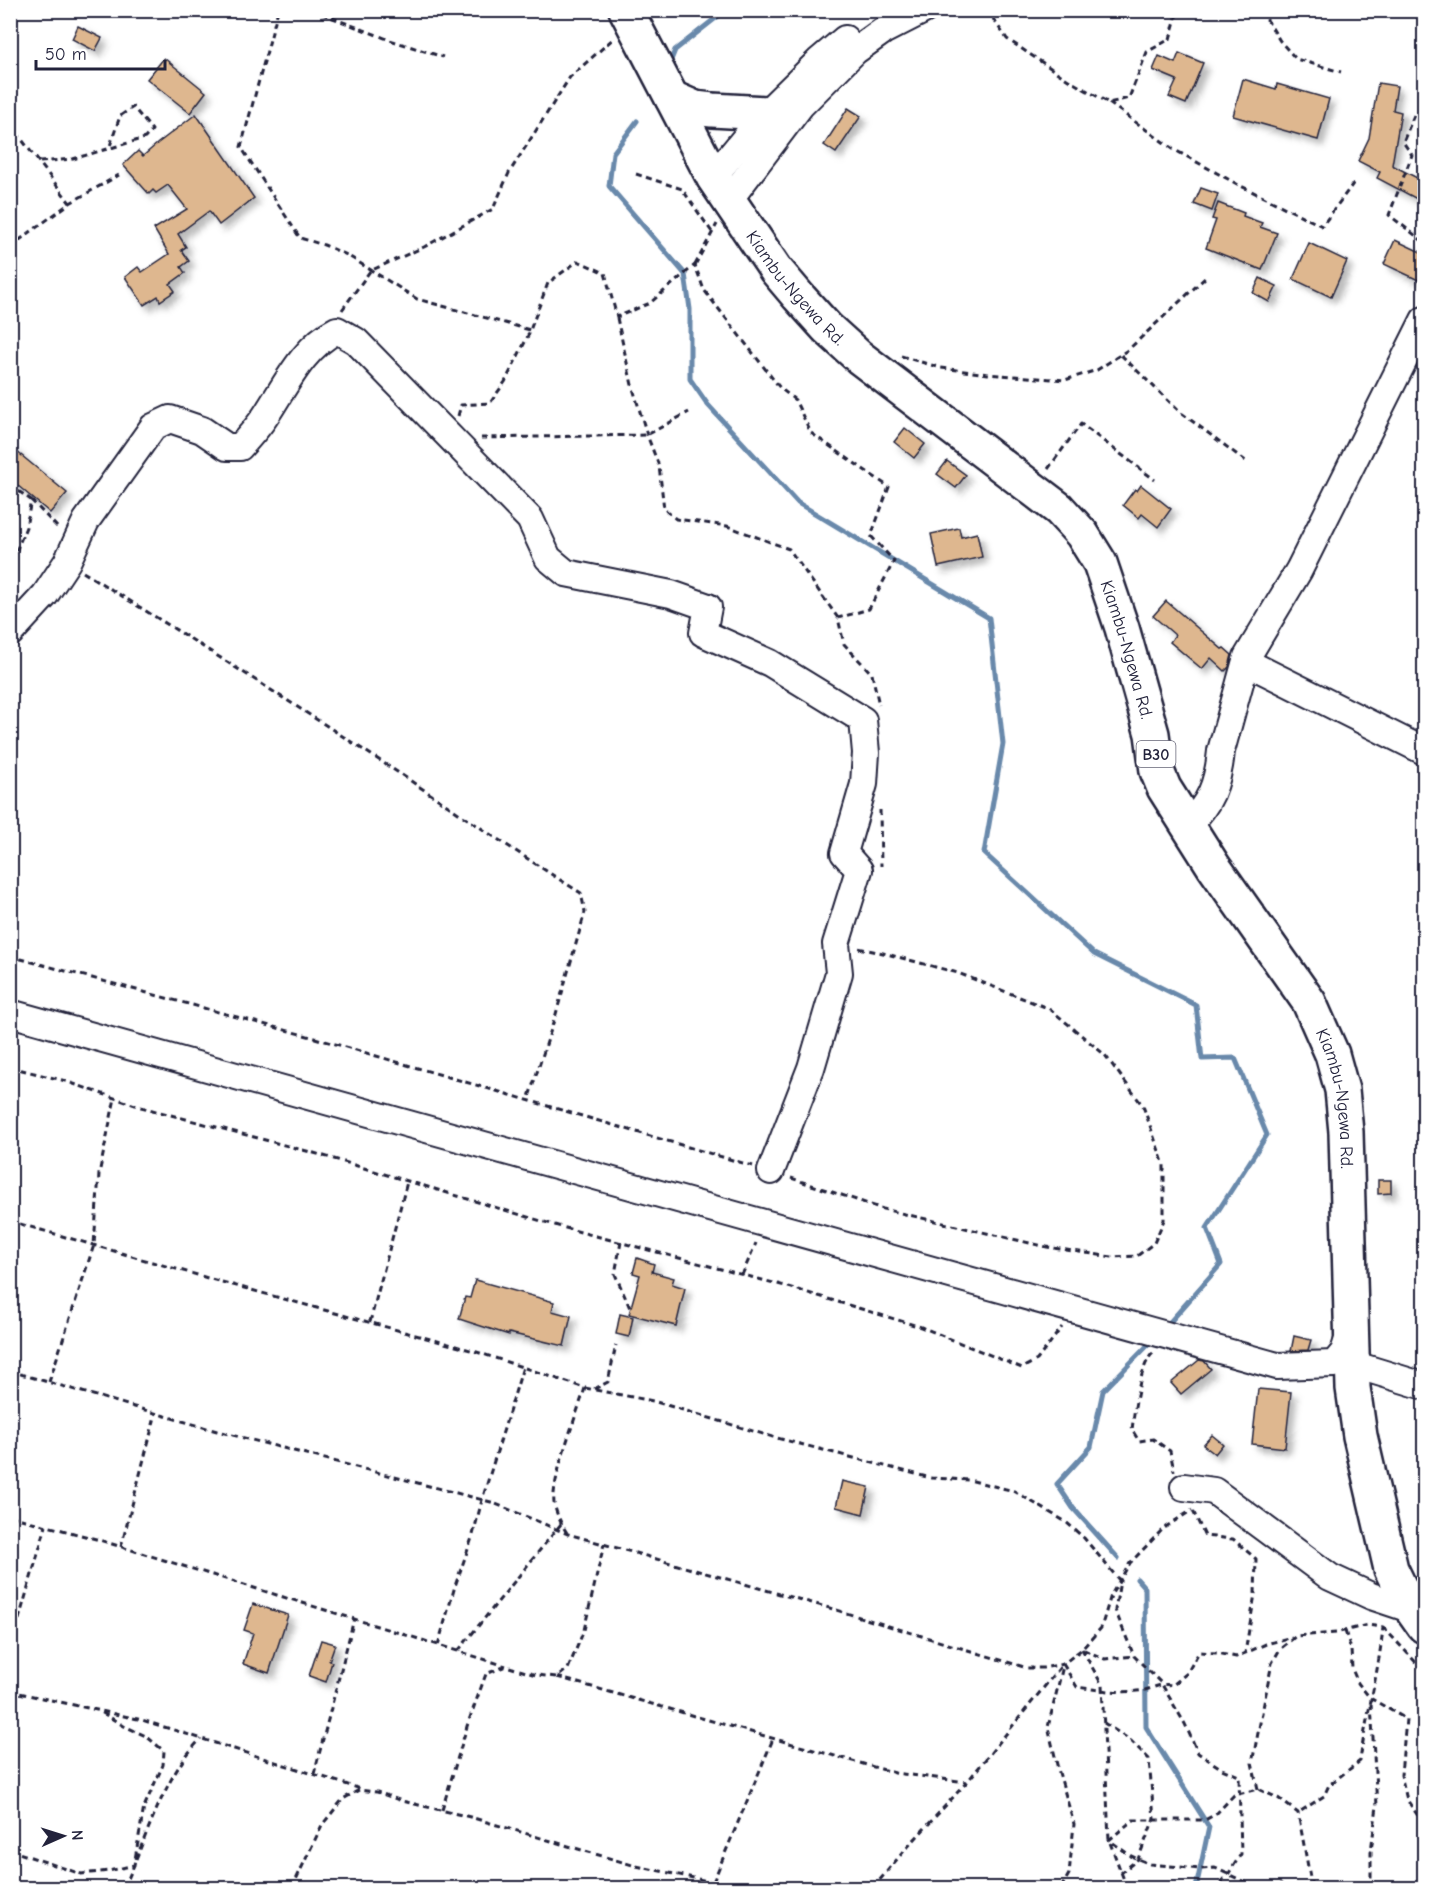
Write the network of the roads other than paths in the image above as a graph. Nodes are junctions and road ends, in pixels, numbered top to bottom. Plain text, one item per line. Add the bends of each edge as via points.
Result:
1 (886, 10) edge
2 (924, 10) edge
3 (629, 16) edge
4 (672, 98) junction
5 (766, 113) junction
6 (721, 189) junction
7 (1425, 320) edge
8 (10, 633) edge
9 (1246, 662) junction
10 (1425, 751) edge
11 (1186, 826) junction
12 (10, 1013) edge
13 (771, 1171) road end
14 (1351, 1330) junction
15 (1352, 1364) junction
16 (1425, 1386) edge
17 (1188, 1499) road end
18 (1419, 1618) edge

1 - 5 street via 819,61
2 - 6 street via 855,51
3 - 4 highway, Kiambu-Ngewa Rd. / B30
4 - 5 highway via 712,111
4 - 6 highway, Kiambu-Ngewa Rd. / B30
5 - 6 street
6 - 11 highway, Kiambu-Ngewa Rd. / B30 via 776,270 827,328 859,357 1059,509 1082,534 1100,563 1122,628 1152,734 1157,771
7 - 9 street via 1299,570
8 - 13 street via 45,595 67,562 86,521 153,427 170,419 202,430 227,447 240,447 264,418 295,368 324,337 337,330 356,341 531,519 548,558 566,573 671,594 708,608 703,633 771,663 863,720 864,784 844,853 859,870 836,944 839,973 811,1068
9 - 10 street
9 - 11 street via 1209,800
11 - 14 highway, Kiambu-Ngewa Rd. / B30 via 1309,1002 1332,1054 1342,1090 1346,1132
12 - 14 street via 1277,1366 1334,1364 1344,1352
14 - 15 highway, Kiambu-Ngewa Rd. / B30
15 - 16 street
15 - 18 highway, Kiambu-Ngewa Rd. / B30 via 1360,1436 1391,1569
17 - 18 street via 1214,1491 1330,1577

